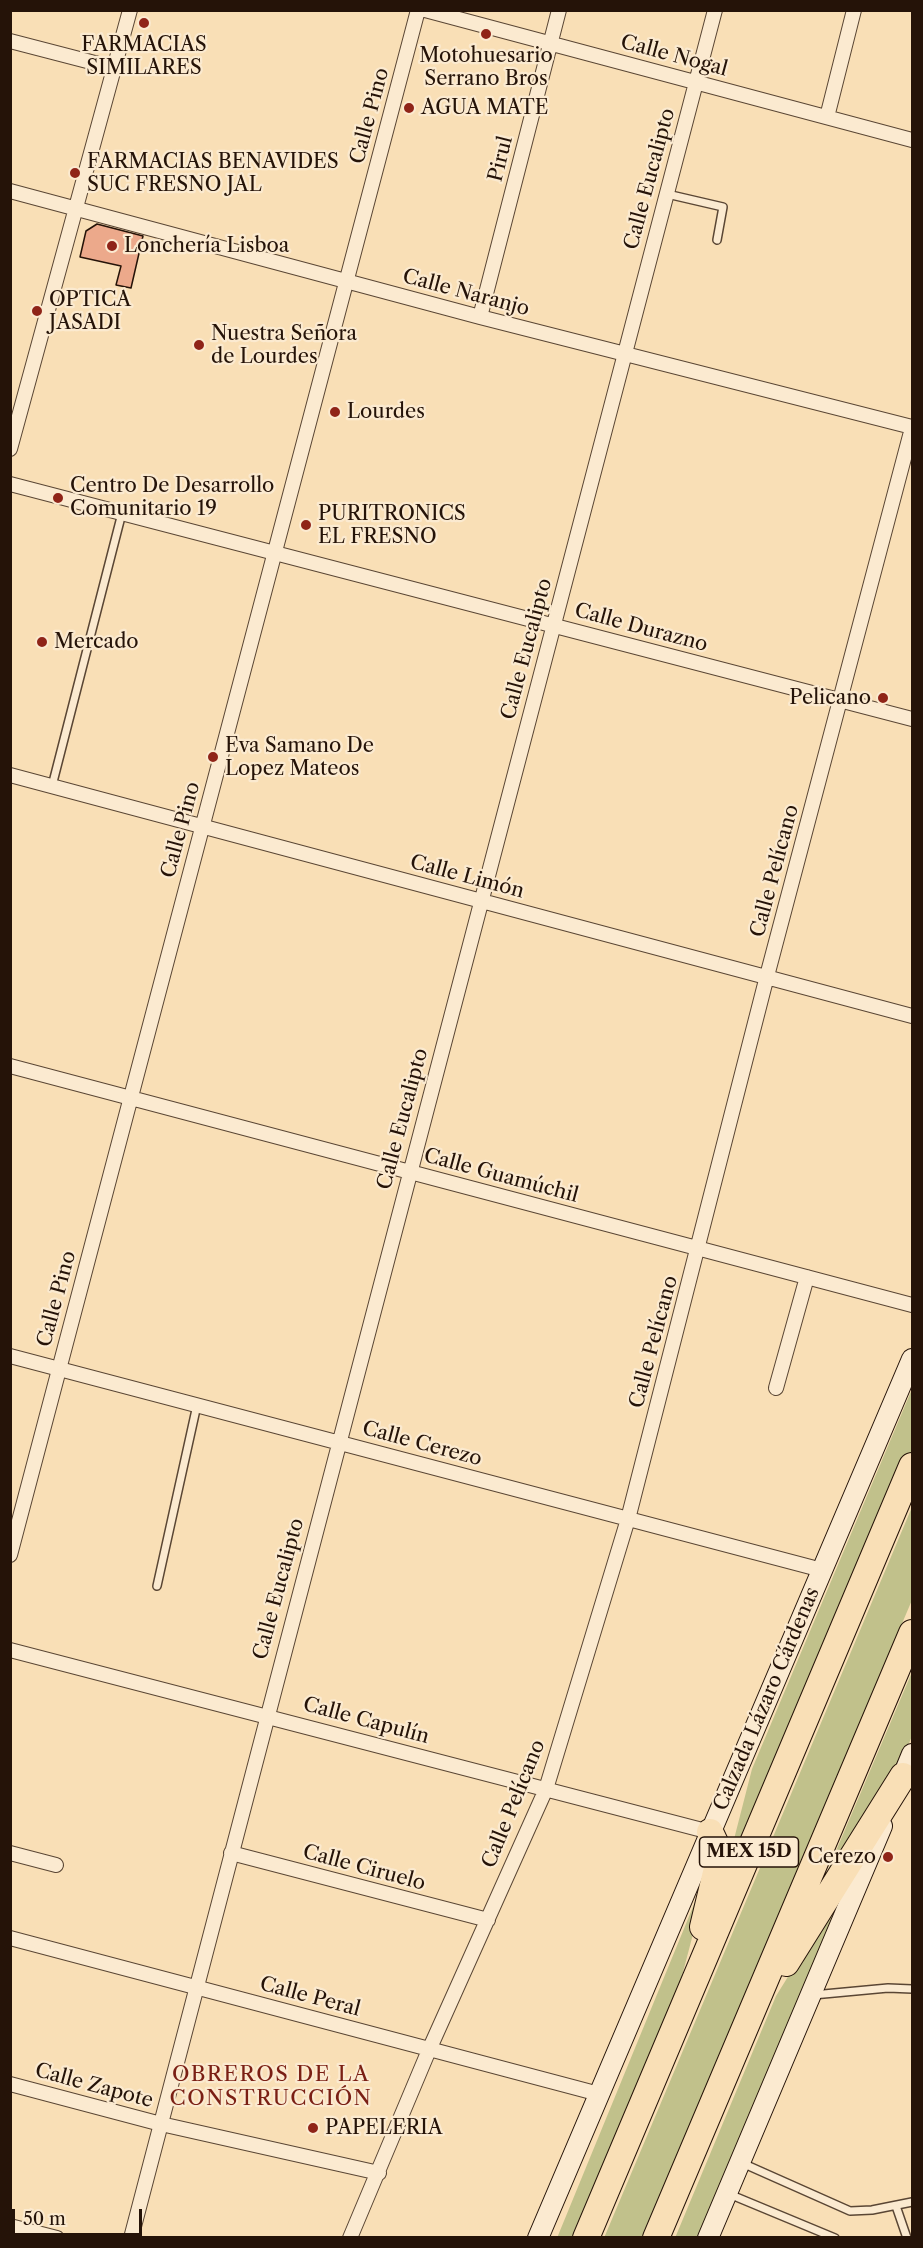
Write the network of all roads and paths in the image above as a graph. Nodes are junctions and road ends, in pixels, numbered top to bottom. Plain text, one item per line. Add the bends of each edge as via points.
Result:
1 (130, 10) edge
2 (418, 10) edge
3 (425, 10) edge
4 (559, 10) edge
5 (715, 10) edge
6 (854, 10) edge
7 (10, 41) edge
8 (550, 43) junction
9 (114, 68) junction
10 (696, 82) junction
11 (827, 117) junction
12 (912, 140) edge
13 (10, 191) edge
14 (666, 194) junction
15 (75, 208) junction
16 (717, 240) dead end
17 (346, 282) junction
18 (480, 317) junction
19 (625, 354) junction
20 (912, 428) edge
21 (10, 449) edge
22 (10, 484) edge
23 (122, 513) junction
24 (274, 554) junction
25 (553, 626) junction
26 (842, 701) junction
27 (912, 719) edge
28 (10, 775) edge
29 (52, 786) junction
30 (202, 827) junction
31 (480, 900) junction
32 (767, 976) junction
33 (912, 1016) edge
34 (10, 1066) edge
35 (130, 1099) junction
36 (409, 1172) junction
37 (699, 1247) junction
38 (807, 1276) junction
39 (912, 1305) edge
40 (10, 1356) edge
41 (912, 1359) edge
42 (58, 1369) junction
43 (776, 1388) dead end
44 (197, 1405) junction
45 (338, 1442) junction
46 (912, 1466) edge
47 (17, 1504) edge
48 (628, 1519) junction
49 (10, 1555) edge
50 (822, 1570) junction
51 (157, 1586) dead end
52 (912, 1633) edge
53 (10, 1650) edge
54 (267, 1715) junction
55 (908, 1765) edge
56 (546, 1789) junction
57 (710, 1832) junction
58 (10, 1853) edge
59 (231, 1853) junction
60 (56, 1865) dead end
61 (488, 1920) junction
62 (10, 1938) edge
63 (195, 1986) junction
64 (912, 1989) edge
65 (810, 1995) junction
66 (679, 2017) junction
67 (745, 2029) junction
68 (429, 2050) junction
69 (10, 2084) edge
70 (599, 2094) junction
71 (161, 2124) junction
72 (740, 2162) junction
73 (379, 2173) junction
74 (727, 2193) junction
75 (912, 2202) edge
76 (896, 2206) junction
77 (10, 2226) edge
78 (57, 2238) edge
79 (131, 2238) edge
80 (350, 2238) edge
81 (538, 2238) edge
82 (586, 2238) edge
83 (656, 2238) edge
84 (708, 2238) edge
85 (835, 2238) edge
86 (907, 2238) edge

1 - 9 street
2 - 17 street, Calle Pino
3 - 8 street, Calle Nogal
4 - 8 street, Pirul
5 - 10 street, Calle Eucalipto
6 - 11 street
7 - 9 street
8 - 10 street, Calle Nogal
8 - 18 street, Pirul
9 - 15 street
10 - 11 street, Calle Nogal
10 - 14 street, Calle Eucalipto
11 - 12 street, Calle Nogal
13 - 15 street, Calle Naranjo
14 - 16 lane via 723,207
14 - 19 street, Calle Eucalipto
15 - 17 street, Calle Naranjo
15 - 21 street
17 - 18 street, Calle Naranjo
17 - 24 street, Calle Pino
18 - 19 street, Calle Naranjo
19 - 20 street, Calle Naranjo
19 - 25 street, Calle Eucalipto
20 - 26 street, Calle Pelícano
22 - 23 street, Calle Durazno
23 - 24 street, Calle Durazno
23 - 29 lane
24 - 25 street, Calle Durazno
24 - 30 street, Calle Pino
25 - 26 street, Calle Durazno
25 - 31 street, Calle Eucalipto
26 - 27 street, Calle Durazno
26 - 32 street, Calle Pelícano
28 - 29 street, Calle Limón
29 - 30 street, Calle Limón
30 - 31 street, Calle Limón
30 - 35 street, Calle Pino
31 - 32 street, Calle Limón
31 - 36 street, Calle Eucalipto
32 - 33 street, Calle Limón
32 - 37 street, Calle Pelícano
34 - 35 street, Calle Guamúchil
35 - 36 street, Calle Guamúchil
35 - 42 street, Calle Pino
36 - 37 street, Calle Guamúchil
36 - 45 street, Calle Eucalipto
37 - 38 street, Calle Guamúchil
37 - 48 street, Calle Pelícano
38 - 39 street, Calle Guamúchil
38 - 43 street
40 - 42 street, Calle Cerezo
41 - 50 main road, Calzada Lázaro Cárdenas
42 - 44 street, Calle Cerezo
42 - 47 street, Calle Pino
44 - 45 street, Calle Cerezo
44 - 51 lane
45 - 48 street, Calle Cerezo
45 - 54 street, Calle Eucalipto
46 - 66 highway, MEX 15D
47 - 49 street, Calle Pino
48 - 50 street, Calle Cerezo
48 - 56 street, Calle Pelícano
50 - 57 main road, Calzada Lázaro Cárdenas
52 - 67 highway, MEX 15D
53 - 54 street, Calle Capulín
54 - 56 street, Calle Capulín
54 - 59 street, Calle Eucalipto
55 - 65 main road
55 - 67 highway
56 - 57 street, Calle Capulín
56 - 61 street, Calle Pelícano
57 - 66 highway via 719,1860
57 - 70 main road, Calzada Lázaro Cárdenas
58 - 60 street
59 - 61 street, Calle Ciruelo
59 - 63 street, Calle Eucalipto
61 - 68 street, Calle Pelícano
62 - 63 street, Calle Peral
63 - 68 street, Calle Peral
63 - 71 street, Calle Eucalipto
64 - 65 lane
65 - 72 main road
66 - 82 highway, MEX 15D
67 - 83 highway, MEX 15D
68 - 70 street, Calle Peral
68 - 73 street, Calle Pelícano
69 - 71 street, Calle Zapote
70 - 81 main road, Calzada Lázaro Cárdenas
71 - 73 street, Calle Zapote
71 - 79 street, Calle Eucalipto
72 - 74 main road
72 - 76 lane via 850,2211
73 - 80 street, Calle Pelícano
74 - 84 main road
74 - 85 lane
75 - 76 lane
76 - 86 lane
77 - 78 street

